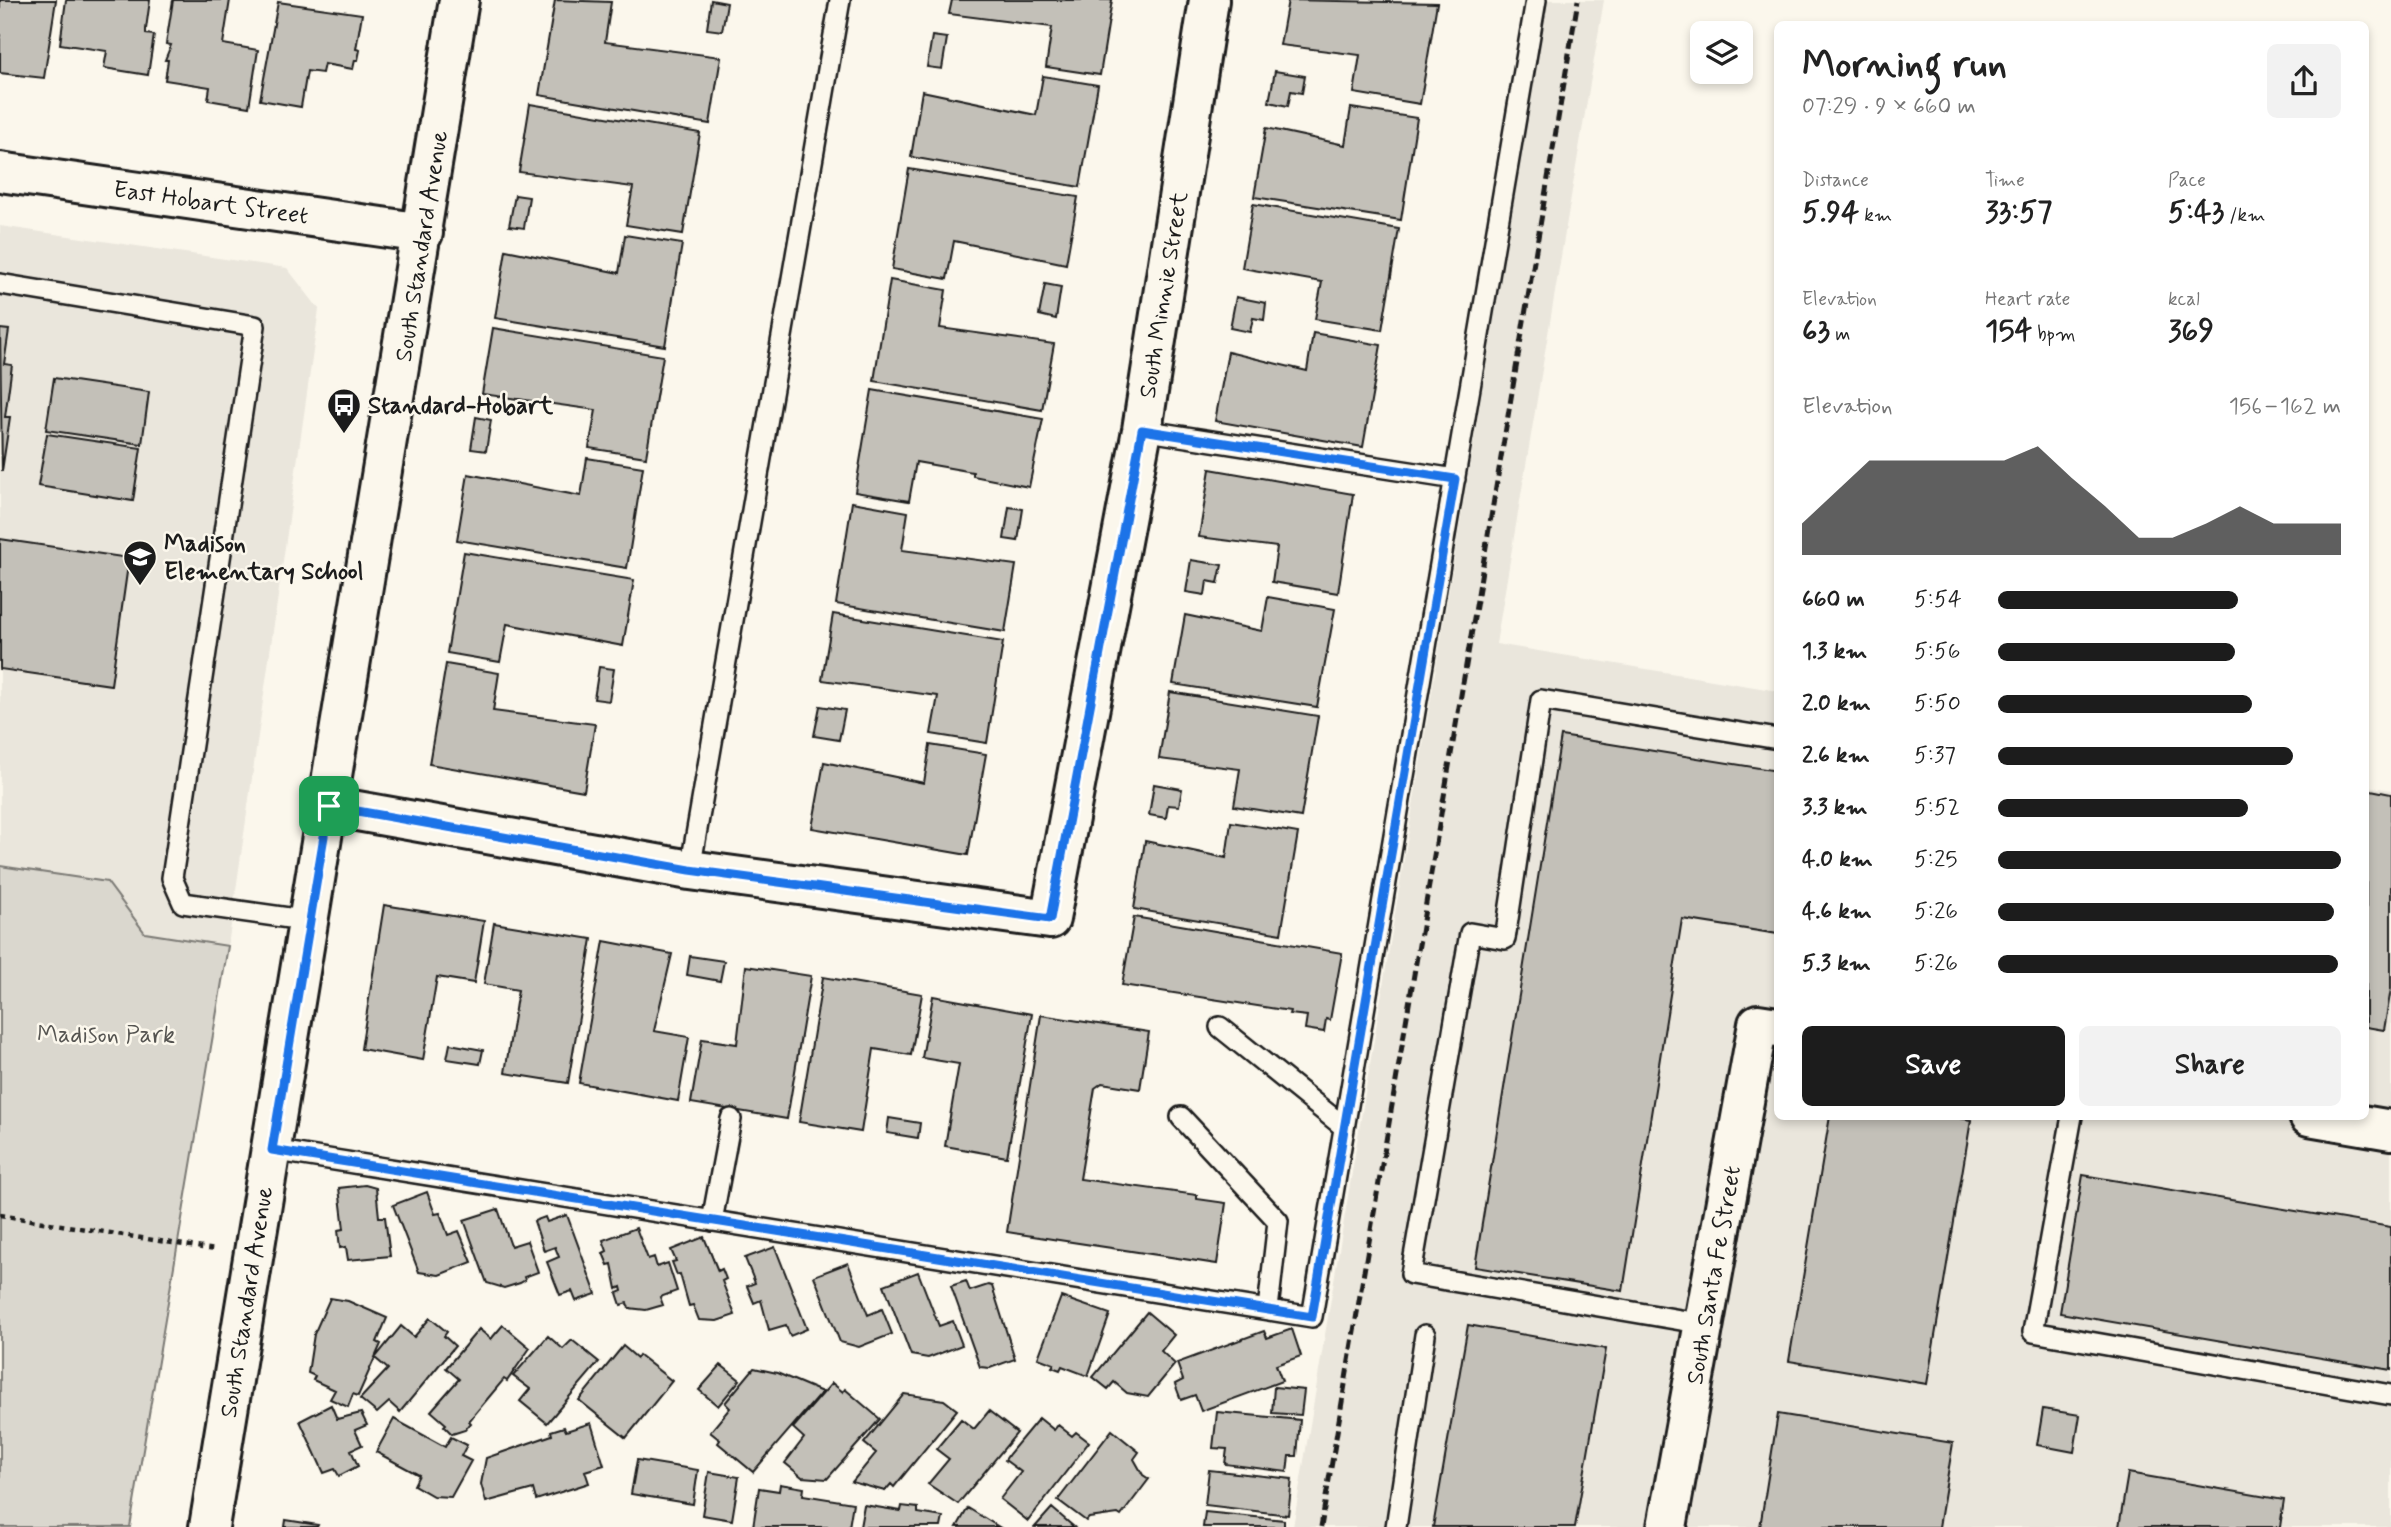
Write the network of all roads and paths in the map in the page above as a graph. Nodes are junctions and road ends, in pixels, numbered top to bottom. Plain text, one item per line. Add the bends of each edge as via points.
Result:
1 (458, 0) edge
2 (840, 0) edge
3 (1209, 0) edge
4 (1536, 0) edge
5 (0, 172) edge
6 (423, 233) junction
7 (0, 284) edge
8 (1142, 430) junction
9 (1455, 479) junction
10 (1774, 738) edge
11 (329, 806) junction
12 (690, 870) junction
13 (310, 921) junction
14 (1768, 1025) edge
15 (1220, 1027) dead end
16 (1181, 1117) dead end
17 (731, 1119) dead end
18 (2071, 1120) edge
19 (2332, 1120) edge
20 (1344, 1127) junction
21 (2391, 1130) edge
22 (272, 1150) junction
23 (0, 1215) edge
24 (712, 1221) junction
25 (254, 1257) junction
26 (1268, 1309) junction
27 (1704, 1324) junction
28 (1425, 1335) dead end
29 (2391, 1395) edge
30 (209, 1527) edge
31 (1396, 1527) edge
32 (1667, 1527) edge

1 - 6 street, South Standard Avenue
2 - 12 lane
3 - 8 street, South Minnie Street
4 - 9 lane
5 - 6 street, East Hobart Street
6 - 11 street, South Standard Avenue
7 - 13 lane via 255,326 172,878 183,903
8 - 9 lane
8 - 12 street, South Minnie Street via 1050,919
9 - 20 lane
10 - 27 lane via 1541,700 1505,939 1470,933 1411,1274
11 - 12 street
11 - 13 street, South Standard Avenue
13 - 22 street, South Standard Avenue
14 - 27 street, South Santa Fe Street
15 - 20 lane
16 - 26 lane via 1278,1221
17 - 24 lane
18 - 29 lane via 2033,1332
19 - 21 street
20 - 26 lane via 1312,1317
22 - 24 lane
22 - 25 street, South Standard Avenue
23 - 25 path
24 - 26 lane
25 - 30 street, South Standard Avenue
27 - 32 street, South Santa Fe Street
28 - 31 lane

